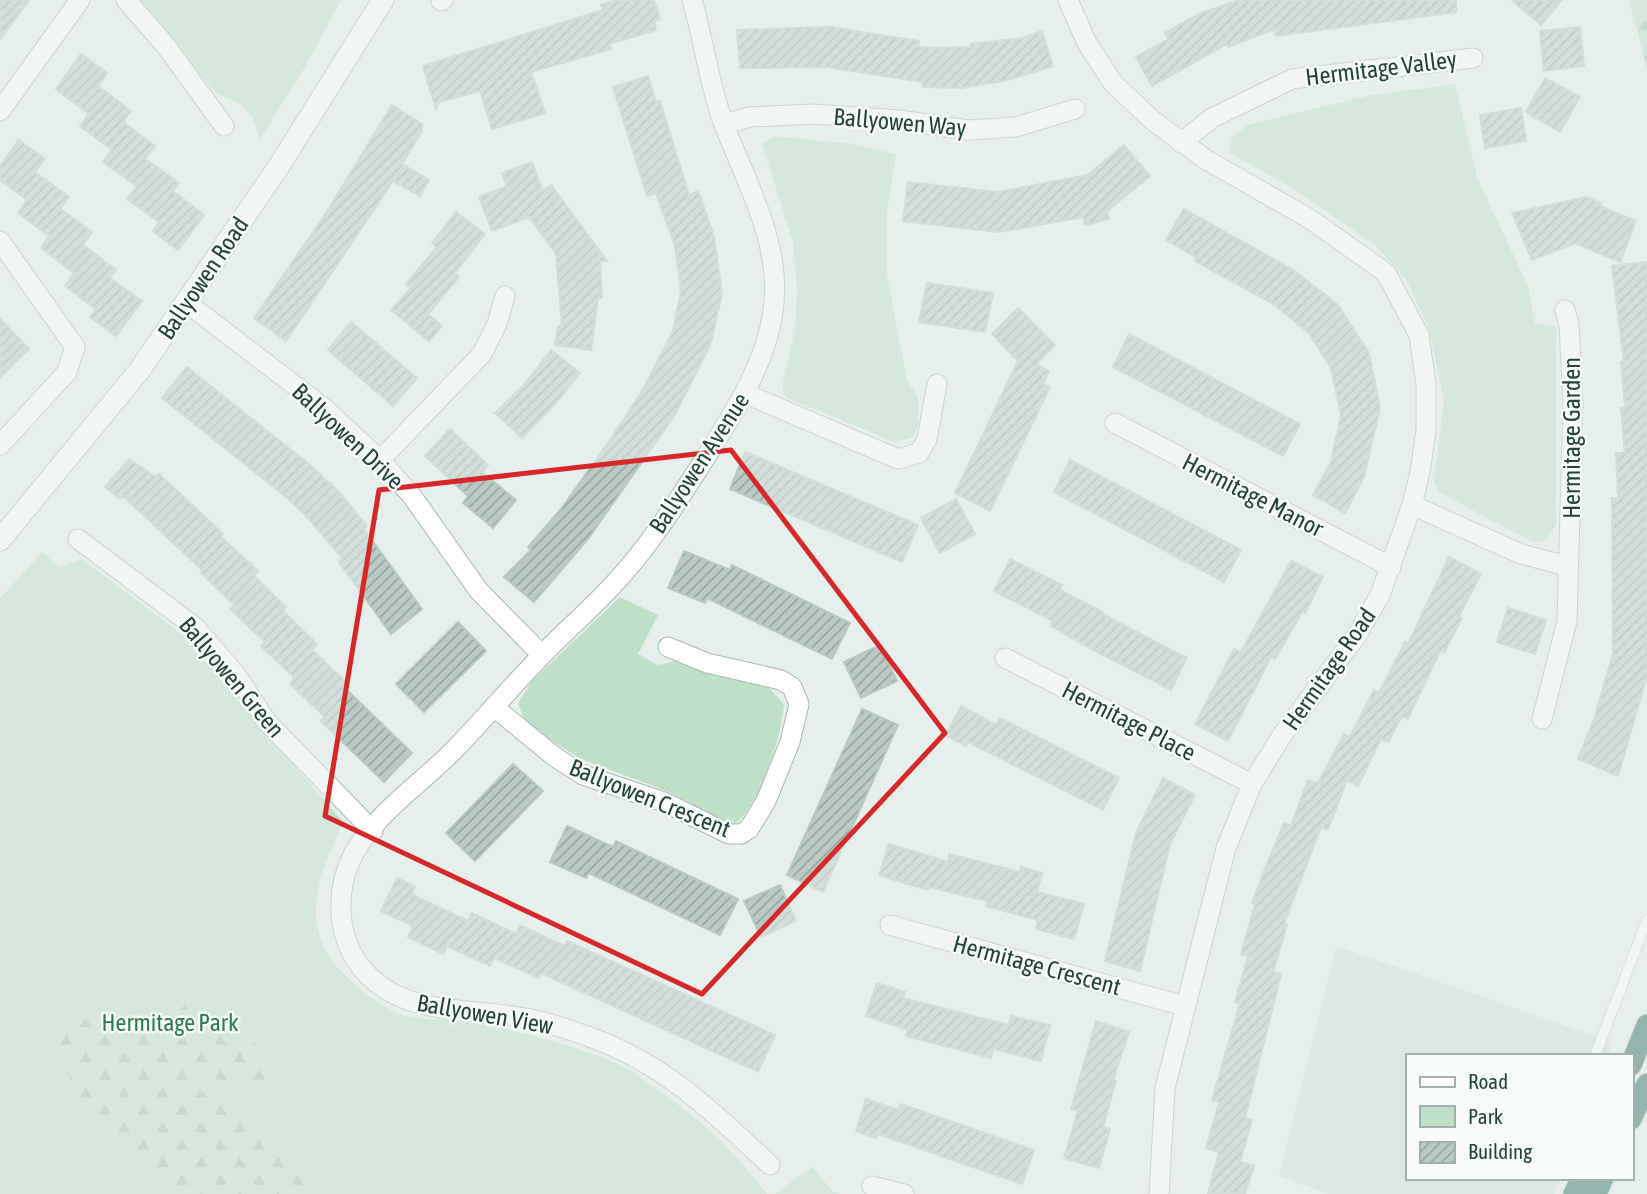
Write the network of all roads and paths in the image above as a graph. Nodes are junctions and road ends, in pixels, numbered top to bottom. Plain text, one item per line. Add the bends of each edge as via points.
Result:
1 (80, 0) edge
2 (126, 0) edge
3 (383, 0) edge
4 (1068, 0) edge
5 (692, 1) edge
6 (1473, 58) dead end
7 (1075, 109) dead end
8 (0, 111) edge
9 (724, 124) junction
10 (224, 126) dead end
11 (1181, 143) junction
12 (0, 241) edge
13 (505, 296) dead end
14 (187, 303) junction
15 (1565, 310) dead end
16 (937, 384) dead end
17 (746, 394) junction
18 (1115, 423) dead end
19 (0, 445) edge
20 (380, 460) junction
21 (1412, 505) junction
22 (78, 539) dead end
23 (0, 540) edge
24 (1567, 566) junction
25 (1391, 567) junction
26 (668, 646) dead end
27 (542, 655) junction
28 (1005, 658) dead end
29 (494, 707) junction
30 (1542, 719) dead end
31 (1252, 784) junction
32 (373, 831) junction
33 (1647, 920) edge
34 (890, 925) dead end
35 (1184, 1006) junction
36 (1647, 1025) edge
37 (1596, 1054) edge
38 (1633, 1060) edge
39 (1647, 1084) edge
40 (1633, 1115) edge
41 (770, 1165) dead end
42 (872, 1186) dead end
43 (904, 1194) edge
44 (1159, 1194) edge

1 - 8 street
2 - 10 street
3 - 14 street, Ballyowen Road
4 - 11 street, Hermitage Road via 1087,43 1113,83
5 - 9 street, Ballyowen Avenue
6 - 11 street, Hermitage Valley via 1292,79 1212,118
7 - 9 street, Ballyowen Way via 1016,127 968,130 814,114 750,117
9 - 17 street, Ballyowen Avenue via 764,220 772,265 773,314
11 - 21 street, Hermitage Road via 1310,219 1386,273 1419,335 1426,384 1426,430
12 - 19 street via 75,347 67,372
13 - 20 street via 482,354
14 - 20 street, Ballyowen Drive via 323,407
14 - 23 street, Ballyowen Road via 139,371
15 - 24 street, Hermitage Garden via 1573,404
16 - 17 street via 927,439 919,453 898,459
17 - 27 street, Ballyowen Avenue via 670,513 614,585
18 - 25 street, Hermitage Manor
20 - 27 street, Ballyowen Drive via 412,496 479,591
21 - 24 street via 1521,554
21 - 25 street, Hermitage Road
22 - 32 street, Ballyowen Green via 195,627 237,676 267,722
24 - 30 street, Hermitage Garden via 1567,621
25 - 31 street, Hermitage Road via 1357,635
26 - 29 street, Ballyowen Crescent via 707,663 781,680 792,687 799,704 790,742 766,801 741,834 729,834 664,802 583,775
27 - 29 street, Ballyowen Avenue
28 - 31 street, Hermitage Place
29 - 32 street, Ballyowen Avenue
31 - 35 street, Hermitage Road via 1226,848
32 - 41 street, Ballyowen View via 355,851 341,886 340,915 349,950 392,996 528,1018 589,1036 642,1061 699,1097
33 - 37 lane
34 - 35 street, Hermitage Crescent
35 - 44 street, Hermitage Road via 1165,1088
36 - 38 highway
39 - 40 highway
42 - 43 street

